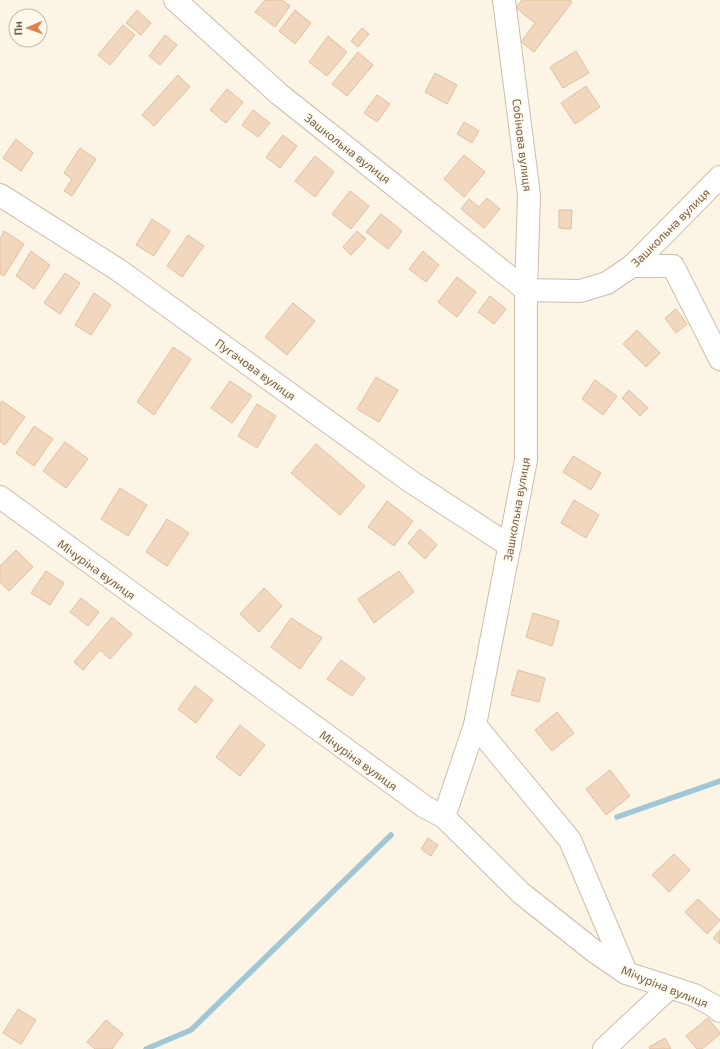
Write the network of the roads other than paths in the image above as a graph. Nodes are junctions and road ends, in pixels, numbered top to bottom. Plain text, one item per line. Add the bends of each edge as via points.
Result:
1 (175, 0) edge
2 (504, 0) edge
3 (720, 177) edge
4 (0, 195) edge
5 (632, 266) junction
6 (526, 290) junction
7 (720, 359) edge
8 (0, 497) edge
9 (510, 546) junction
10 (475, 725) junction
11 (444, 818) junction
12 (626, 973) junction
13 (669, 988) junction
14 (720, 1011) edge
15 (604, 1049) edge

1 - 6 street, Зашкольна вулиця via 280,94
2 - 6 street, Собінова вулиця via 529,195
3 - 5 street, Зашкольна вулиця
4 - 9 street, Пугачова вулиця via 117,269 410,481
5 - 6 street, Зашкольна вулиця via 607,283 580,291
5 - 7 street via 673,266
6 - 9 street, Зашкольна вулиця via 526,460
8 - 11 street, Мічуріна вулиця via 425,807
9 - 10 street, Зашкольна вулиця
10 - 11 street, Зашкольна вулиця
10 - 12 street via 570,840
11 - 12 street, Мічуріна вулиця via 521,892 594,951
12 - 13 street, Мічуріна вулиця
13 - 14 street, Мічуріна вулиця via 694,995
13 - 15 street

